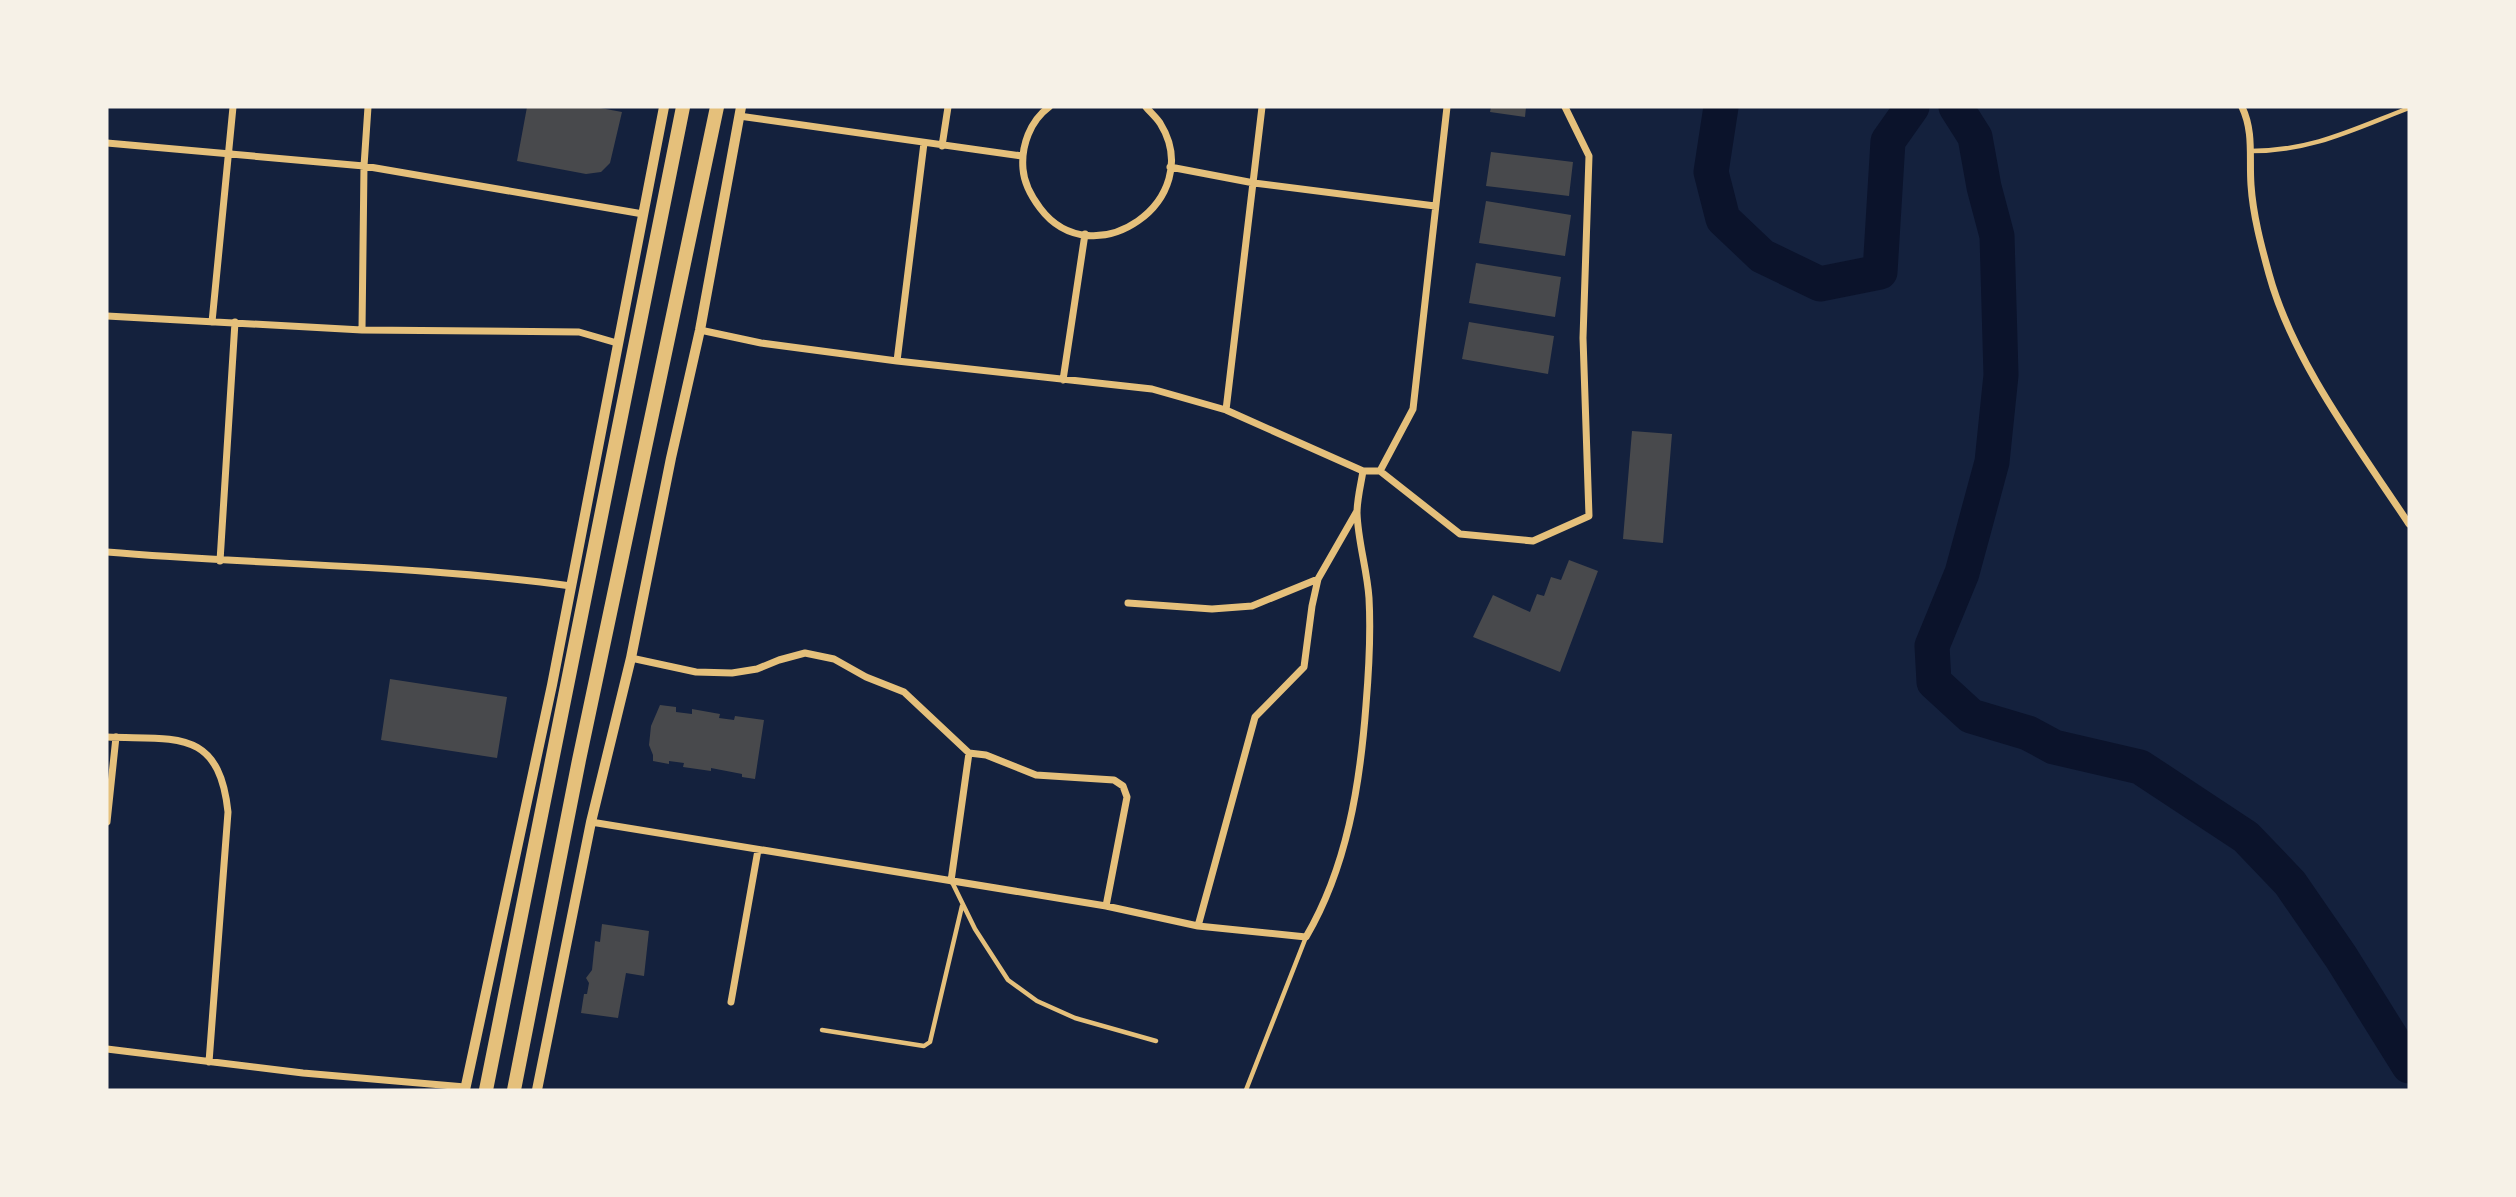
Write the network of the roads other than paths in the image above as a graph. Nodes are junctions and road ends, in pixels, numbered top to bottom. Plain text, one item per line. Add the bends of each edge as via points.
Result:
1 (233, 107) edge
2 (368, 107) edge
3 (664, 107) edge
4 (683, 107) edge
5 (718, 107) edge
6 (948, 107) edge
7 (1049, 107) edge
8 (1146, 107) edge
9 (1262, 107) edge
10 (1447, 107) edge
11 (1565, 107) edge
12 (2242, 107) edge
13 (2409, 107) edge
14 (740, 111) edge
15 (107, 143) edge
16 (924, 143) junction
17 (942, 146) junction
18 (2251, 152) junction
19 (228, 154) junction
20 (1022, 156) junction
21 (364, 166) junction
22 (1170, 167) junction
23 (1254, 183) junction
24 (1436, 206) junction
25 (643, 215) junction
26 (1085, 234) junction
27 (107, 316) edge
28 (212, 322) junction
29 (235, 322) junction
30 (362, 330) junction
31 (700, 330) junction
32 (617, 343) junction
33 (897, 361) junction
34 (1063, 380) junction
35 (1226, 410) junction
36 (1363, 471) junction
37 (1380, 471) junction
38 (1357, 510) junction
39 (2409, 524) edge
40 (107, 552) edge
41 (220, 561) junction
42 (1318, 579) junction
43 (571, 586) junction
44 (1128, 603) dead end
45 (631, 658) junction
46 (107, 737) edge
47 (116, 737) junction
48 (969, 752) junction
49 (107, 822) edge
50 (591, 822) junction
51 (758, 850) junction
52 (951, 881) junction
53 (962, 906) junction
54 (1106, 906) junction
55 (1198, 926) junction
56 (1306, 937) junction
57 (731, 1002) dead end
58 (822, 1030) dead end
59 (1156, 1041) dead end
60 (107, 1049) edge
61 (209, 1062) junction
62 (465, 1089) edge
63 (486, 1090) edge
64 (514, 1090) edge
65 (537, 1090) edge
66 (1246, 1090) edge

1 - 19 street
2 - 21 street
3 - 25 street
4 - 63 highway
5 - 64 highway
6 - 17 street
7 - 20 street via 1030,130
8 - 22 street via 1160,124
9 - 23 street
10 - 24 street
11 - 37 street via 1589,156 1583,338 1589,516 1533,541 1460,534
12 - 18 street via 2248,118
13 - 18 lane via 2328,141
14 - 16 street
14 - 31 street
15 - 19 street
16 - 17 street
16 - 33 street
17 - 20 street
18 - 39 street via 2258,232 2291,332 2333,409
19 - 21 street
19 - 28 street
20 - 26 street via 1031,196 1045,214 1063,228
21 - 25 street
21 - 30 street
22 - 23 street
22 - 26 street via 1165,191 1151,211 1132,226 1109,234
23 - 24 street
23 - 35 street
24 - 37 street via 1413,409
25 - 32 street
26 - 34 street
27 - 28 street
28 - 29 street
29 - 30 street
29 - 41 street
30 - 32 street via 579,332
31 - 33 street via 761,344
31 - 45 street
32 - 43 street
33 - 34 street
34 - 35 street via 1152,390
35 - 36 street
36 - 37 street
36 - 38 street
38 - 42 street
38 - 56 street via 1370,643 1360,765 1339,863
40 - 41 street
41 - 43 street via 499,576
42 - 44 street via 1252,606 1212,609
42 - 55 street via 1304,667 1255,717
43 - 62 street
45 - 48 street via 696,672 732,673 805,653 834,659 904,692
45 - 50 street
46 - 47 street
47 - 49 street
47 - 61 street via 187,742 206,752 225,788 228,812
48 - 52 street
48 - 54 street via 1036,775 1114,780 1123,786 1127,797
50 - 51 street
50 - 65 street
51 - 52 street
51 - 57 street
52 - 53 lane
52 - 54 street
53 - 58 lane via 930,1042 925,1046
53 - 59 lane via 1009,980 1037,1001 1075,1018
54 - 55 street
55 - 56 street
56 - 66 lane
60 - 61 street
61 - 62 street

